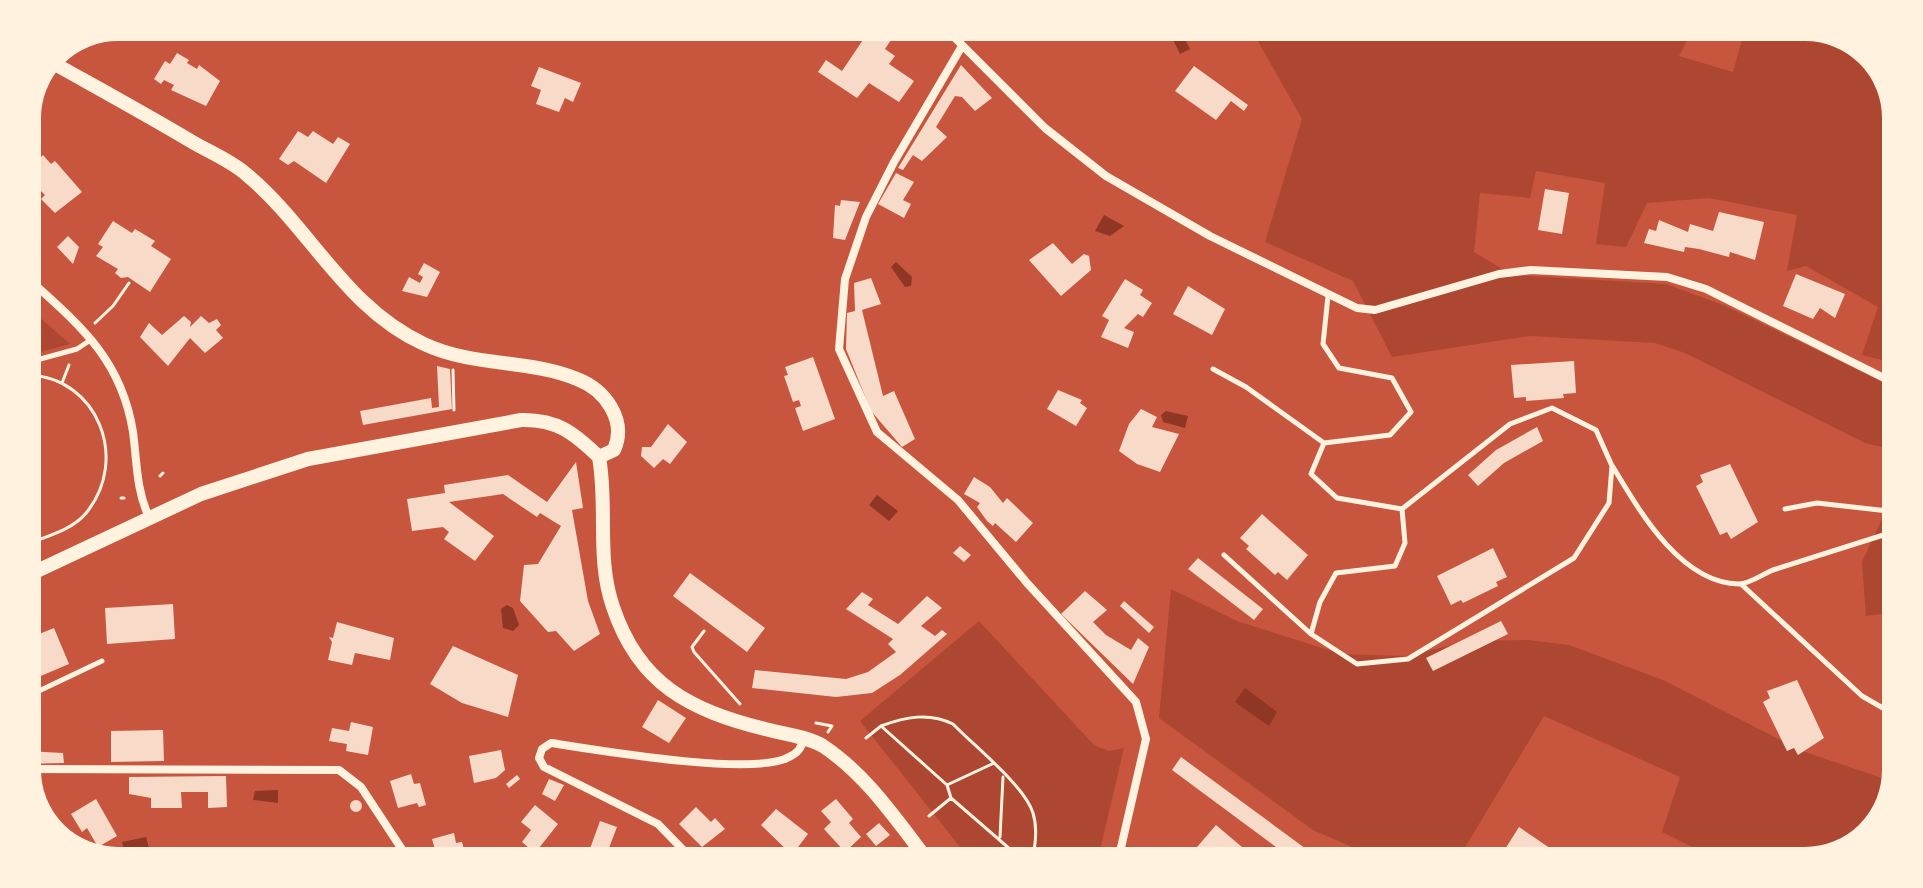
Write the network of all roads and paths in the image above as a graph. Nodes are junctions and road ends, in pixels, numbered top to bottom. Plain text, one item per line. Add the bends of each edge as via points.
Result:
1 (952, 36) edge
2 (962, 46) junction
3 (56, 65) edge
4 (129, 283) dead end
5 (36, 286) edge
6 (1328, 296) junction
7 (97, 321) dead end
8 (93, 339) junction
9 (36, 360) edge
10 (1213, 369) dead end
11 (453, 373) dead end
12 (36, 376) edge
13 (1887, 380) edge
14 (454, 410) dead end
15 (1324, 443) junction
16 (599, 457) junction
17 (1612, 466) junction
18 (1402, 509) junction
19 (1785, 509) dead end
20 (1887, 511) edge
21 (149, 517) junction
22 (1887, 534) edge
23 (36, 541) edge
24 (1224, 555) dead end
25 (36, 571) edge
26 (1741, 584) junction
27 (704, 631) dead end
28 (1311, 634) junction
29 (102, 661) dead end
30 (36, 692) edge
31 (739, 705) dead end
32 (1887, 710) edge
33 (881, 726) junction
34 (866, 738) dead end
35 (804, 739) junction
36 (992, 764) junction
37 (36, 769) edge
38 (1003, 775) junction
39 (947, 785) junction
40 (951, 798) junction
41 (929, 816) dead end
42 (1000, 837) junction
43 (404, 852) edge
44 (685, 852) edge
45 (921, 852) edge
46 (1017, 852) edge
47 (1031, 852) edge
48 (1120, 852) edge

1 - 2 street
2 - 6 street via 1045,128 1106,176
2 - 48 street via 866,217 845,279 839,349 877,432 958,500 1142,713 1146,739
3 - 16 main road via 244,172 284,209 353,295 396,329 458,357 556,373 598,391 615,414 620,436 614,450
4 - 7 path
5 - 8 street
6 - 13 street via 1375,310 1499,274 1531,270 1667,277 1706,289
6 - 15 lane via 1323,344 1339,368 1392,378 1411,412 1390,435
8 - 9 lane
8 - 21 street via 123,387 140,494
10 - 15 lane
11 - 14 path
12 - 23 path via 47,376 78,394 101,425 107,454 99,493 86,514 71,527
15 - 18 lane via 1311,474 1337,498
16 - 21 main road via 556,423 521,420 308,459
16 - 35 main road via 605,576 618,621 637,658 662,686 706,713
17 - 18 lane via 1596,430 1552,408 1510,424
17 - 26 lane via 1668,548 1708,576
17 - 28 lane via 1609,503 1574,558 1408,659 1357,664
18 - 28 lane via 1405,543 1395,566 1336,573
19 - 20 lane via 1817,503
21 - 25 main road
22 - 26 lane
24 - 28 lane
26 - 32 lane via 1862,696
27 - 31 path via 694,652
29 - 30 lane
33 - 34 path
33 - 36 path via 917,716 939,718 953,724
33 - 39 path
35 - 44 street via 801,749 787,759 764,764 684,761 551,743 542,749 544,767 658,824
35 - 45 main road via 852,769
36 - 38 path
36 - 39 path
37 - 43 street via 339,770 361,787
38 - 42 path
38 - 47 path via 1033,811
39 - 40 path
40 - 41 path
40 - 42 path
42 - 46 path

